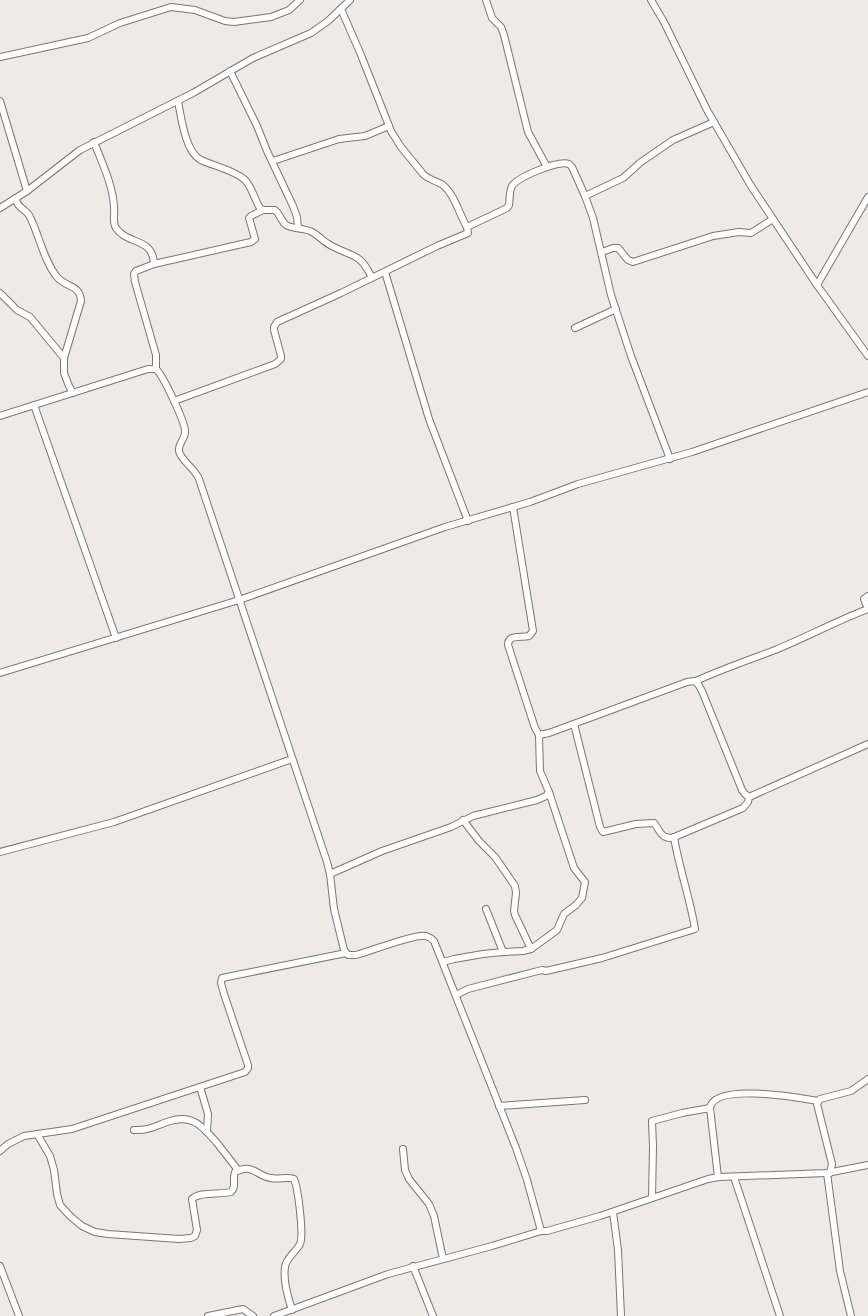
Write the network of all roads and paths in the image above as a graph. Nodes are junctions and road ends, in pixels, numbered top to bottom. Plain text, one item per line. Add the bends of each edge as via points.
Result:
1 (300, 0) edge
2 (350, 0) edge
3 (486, 0) edge
4 (651, 0) edge
5 (341, 9) junction
6 (0, 57) edge
7 (230, 72) junction
8 (0, 100) edge
9 (178, 100) junction
10 (714, 122) junction
11 (389, 126) junction
12 (94, 142) junction
13 (273, 161) junction
14 (547, 167) junction
15 (27, 191) junction
16 (585, 196) junction
17 (868, 197) edge
18 (16, 198) junction
19 (0, 208) edge
20 (263, 210) junction
21 (773, 219) junction
22 (467, 227) junction
23 (298, 228) junction
24 (602, 252) junction
25 (154, 264) junction
26 (385, 272) junction
27 (372, 278) junction
28 (817, 286) junction
29 (0, 293) edge
30 (616, 309) junction
31 (575, 328) dead end
32 (868, 355) edge
33 (64, 358) junction
34 (156, 369) junction
35 (868, 392) edge
36 (73, 393) junction
37 (174, 401) junction
38 (34, 405) junction
39 (0, 416) edge
40 (670, 459) junction
41 (513, 507) junction
42 (468, 521) junction
43 (868, 596) edge
44 (239, 600) junction
45 (116, 638) junction
46 (0, 673) edge
47 (696, 681) junction
48 (574, 724) junction
49 (539, 735) junction
50 (868, 744) edge
51 (292, 759) junction
52 (549, 792) junction
53 (749, 796) junction
54 (463, 820) junction
55 (674, 837) junction
56 (0, 852) edge
57 (330, 874) junction
58 (486, 909) dead end
59 (531, 949) junction
60 (503, 952) junction
61 (346, 953) junction
62 (443, 962) junction
63 (456, 995) junction
64 (868, 1079) edge
65 (200, 1087) junction
66 (585, 1100) dead end
67 (818, 1101) junction
68 (499, 1106) junction
69 (710, 1108) junction
70 (134, 1130) dead end
71 (207, 1132) junction
72 (37, 1134) junction
73 (403, 1149) dead end
74 (0, 1151) edge
75 (868, 1165) edge
76 (238, 1170) junction
77 (829, 1173) junction
78 (718, 1177) junction
79 (734, 1177) junction
80 (652, 1198) junction
81 (613, 1212) junction
82 (541, 1231) junction
83 (443, 1259) junction
84 (0, 1266) edge
85 (413, 1266) junction
86 (292, 1310) junction
87 (19, 1316) edge
88 (208, 1316) edge
89 (253, 1316) edge
90 (274, 1316) edge
91 (433, 1316) edge
92 (621, 1316) edge
93 (780, 1316) edge
94 (851, 1316) edge

1 - 6 street via 289,10 271,17 229,22 195,10 171,7 120,23 88,38
2 - 5 street
3 - 14 street via 492,18 502,30 528,132
4 - 10 street
5 - 7 street via 311,33 253,58
5 - 11 street
7 - 9 street
7 - 13 street
8 - 15 street
9 - 12 street
9 - 20 street via 192,151 201,160 245,180
10 - 16 street via 673,140 623,178
10 - 21 street
11 - 13 street via 365,136 339,139
11 - 22 street via 423,174 443,185 449,192
12 - 15 street via 75,153
12 - 25 street via 112,195 116,227 122,234 146,246 153,255
13 - 23 street via 293,206
14 - 16 street via 561,163 569,164
14 - 22 street via 517,180 512,187 510,205 507,208
15 - 18 street
16 - 24 street
17 - 28 street
18 - 19 street
18 - 33 street via 17,204 30,217 54,273 63,283 76,288 81,296 82,301
20 - 23 street via 275,210 283,223
20 - 25 street via 249,218 255,239 251,242
21 - 24 street via 751,233 713,236 633,262 618,248
21 - 28 street
22 - 26 street via 469,231 466,235
23 - 27 street via 310,231 355,256 364,263
24 - 30 street
25 - 34 street via 139,269 134,277 156,355
26 - 27 street
26 - 42 street via 429,419
27 - 37 street via 277,322 274,327 282,356 279,362
28 - 32 street
29 - 33 street via 17,310 30,317
30 - 31 street
30 - 40 street via 633,363
33 - 36 street via 64,373
34 - 36 street via 148,369
34 - 37 street
35 - 40 street
36 - 38 street
37 - 44 street via 186,431 179,451 199,479
38 - 39 street
38 - 45 street
40 - 41 street via 578,484
41 - 42 street
41 - 49 street via 533,631 529,636 513,637 508,645
42 - 44 street
43 - 47 street via 864,599 868,609
44 - 45 street
44 - 51 street
45 - 46 street
47 - 48 street via 687,682
47 - 53 street via 742,790
48 - 49 street
48 - 55 street via 601,831 654,822 664,837
49 - 52 street via 540,770
50 - 53 street
51 - 56 street via 114,822
51 - 57 street
52 - 54 street via 537,800
52 - 59 street via 574,868 584,880 585,887 582,898 564,914 557,930
53 - 55 street via 743,808
54 - 57 street
54 - 59 street via 495,857 515,886 515,915
55 - 63 street via 695,929 602,958 546,972 542,970 468,989
57 - 61 street via 334,909 342,946
58 - 60 street
59 - 60 street
60 - 62 street via 454,958
61 - 62 street via 350,956 356,955 414,937 426,936 434,941
61 - 65 street via 222,978 224,994 248,1068 244,1072
62 - 63 street
63 - 68 street
64 - 67 street via 851,1091
65 - 71 street via 208,1114
65 - 72 street via 72,1129
66 - 68 street
67 - 69 street via 772,1094 743,1094 720,1097 710,1104
67 - 77 street via 818,1111 832,1164
68 - 82 street via 522,1163
69 - 78 street
69 - 80 street via 682,1112 652,1122
70 - 71 street via 146,1130 169,1121 183,1119 195,1122
71 - 76 street
72 - 74 street via 15,1140
72 - 76 street via 50,1156 58,1199 63,1209 89,1229 108,1234 191,1238 197,1234 193,1197 231,1192 234,1187 234,1173
73 - 83 street via 405,1170 409,1179 429,1204 434,1216
75 - 77 street
76 - 86 street via 251,1169 270,1178 290,1177 296,1184 302,1237 285,1268
77 - 79 street
77 - 94 street via 840,1271
78 - 79 street
78 - 80 street
79 - 93 street
80 - 81 street
81 - 82 street
81 - 92 street via 618,1250
82 - 83 street
83 - 85 street
84 - 87 street
85 - 86 street
85 - 91 street
86 - 90 street
88 - 89 street via 243,1309

